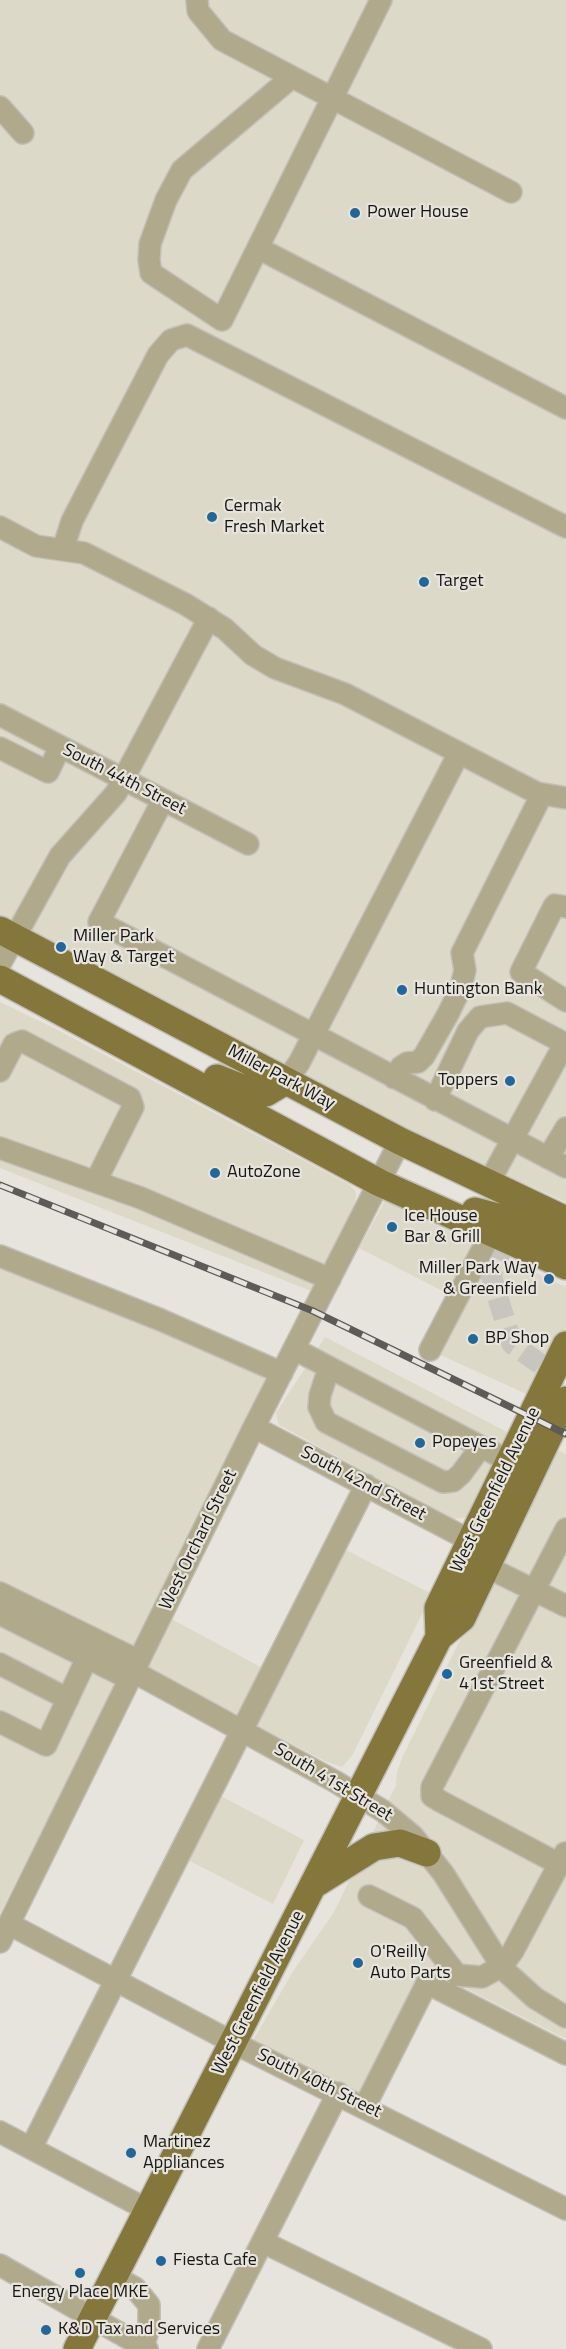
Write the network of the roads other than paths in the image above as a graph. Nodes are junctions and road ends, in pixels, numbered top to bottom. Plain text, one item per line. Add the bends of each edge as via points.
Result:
1 (197, 0) edge
2 (381, 0) edge
3 (292, 77) junction
4 (331, 98) junction
5 (0, 107) edge
6 (22, 133) dead end
7 (511, 192) dead end
8 (258, 248) junction
9 (566, 408) edge
10 (566, 526) edge
11 (0, 527) edge
12 (63, 549) junction
13 (209, 618) junction
14 (0, 715) edge
15 (60, 747) junction
16 (0, 748) edge
17 (459, 753) junction
18 (124, 780) junction
19 (542, 794) junction
20 (566, 798) edge
21 (163, 800) junction
22 (248, 844) dead end
23 (566, 907) edge
24 (7, 933) edge
25 (0, 964) edge
26 (0, 979) edge
27 (564, 1000) edge
28 (313, 1035) junction
29 (117, 1042) junction
30 (565, 1044) edge
31 (0, 1071) edge
32 (394, 1078) junction
33 (286, 1081) junction
34 (435, 1100) junction
35 (566, 1128) edge
36 (512, 1139) junction
37 (400, 1141) junction
38 (0, 1148) edge
39 (557, 1162) edge
40 (96, 1181) junction
41 (380, 1183) junction
42 (488, 1184) junction
43 (426, 1203) junction
44 (566, 1220) edge
45 (491, 1233) junction
46 (566, 1244) edge
47 (0, 1256) edge
48 (566, 1266) edge
49 (330, 1279) junction
50 (566, 1345) edge
51 (294, 1349) junction
52 (430, 1350) dead end
53 (329, 1368) junction
54 (282, 1373) junction
55 (566, 1400) edge
56 (254, 1427) junction
57 (480, 1448) junction
58 (521, 1468) junction
59 (366, 1485) junction
60 (566, 1529) edge
61 (471, 1542) junction
62 (488, 1567) junction
63 (534, 1590) junction
64 (0, 1593) edge
65 (566, 1606) edge
66 (0, 1614) edge
67 (439, 1637) junction
68 (87, 1658) junction
69 (0, 1664) edge
70 (134, 1671) junction
71 (68, 1698) junction
72 (0, 1722) edge
73 (243, 1730) junction
74 (360, 1796) junction
75 (427, 1852) junction
76 (563, 1858) edge
77 (314, 1885) junction
78 (369, 1896) dead end
79 (5, 1933) edge
80 (502, 1966) junction
81 (117, 1981) junction
82 (566, 2017) edge
83 (234, 2043) junction
84 (566, 2054) edge
85 (338, 2093) junction
86 (365, 2106) junction
87 (0, 2132) edge
88 (31, 2148) junction
89 (566, 2209) edge
90 (148, 2210) junction
91 (263, 2242) junction
92 (0, 2265) edge
93 (114, 2276) junction
94 (93, 2318) junction
95 (145, 2348) edge
96 (77, 2349) edge
97 (208, 2349) edge
98 (481, 2349) edge

1 - 3 street via 198,11 222,40
2 - 4 street
3 - 4 street
3 - 8 street via 182,170 166,200 148,260 152,273 222,320
4 - 7 street
4 - 8 street
5 - 6 street
8 - 9 street
10 - 12 street via 188,335 171,340 158,355 72,521
11 - 12 street via 36,546
12 - 13 street via 84,553
13 - 17 street via 275,668 345,694
13 - 18 street
14 - 15 street, South 44th Street
15 - 16 street via 48,772
15 - 18 street, South 44th Street
17 - 19 street
17 - 28 street
18 - 21 street, South 44th Street
18 - 24 street via 107,806 60,856
19 - 20 street
19 - 32 street via 462,953 465,970 448,1014 424,1056 401,1067
21 - 22 street, South 44th Street
21 - 28 street via 99,922
23 - 27 street via 555,905 521,972
24 - 25 street
24 - 33 main road, Miller Park Way
26 - 29 main road
28 - 32 street
28 - 33 street
29 - 33 main road via 177,1060 255,1093 266,1093
29 - 41 main road
30 - 34 street via 507,1013 480,1017 468,1031
30 - 36 street
31 - 40 street via 14,1044 22,1041 130,1098 133,1107
32 - 34 street
33 - 37 main road, Miller Park Way
34 - 36 street
35 - 39 street
36 - 39 street
36 - 42 street
37 - 41 street, West Orchard Street
37 - 42 main road, Miller Park Way
38 - 40 street
40 - 49 street
41 - 43 main road
41 - 49 street, West Orchard Street
42 - 44 main road, Miller Park Way
43 - 45 main road
43 - 46 main road via 487,1213
45 - 48 main road
45 - 52 street
47 - 54 street
49 - 51 street, West Orchard Street
50 - 58 main road, West Greenfield Avenue
51 - 53 street
51 - 54 street, West Orchard Street
53 - 57 street
53 - 57 street via 319,1407 326,1422 443,1482 453,1481 461,1474
54 - 56 street, West Orchard Street
55 - 58 main road, West Greenfield Avenue
56 - 59 street, South 42nd Street
56 - 70 street, West Orchard Street
57 - 58 street
58 - 61 main road, West Greenfield Avenue
58 - 62 main road, West Greenfield Avenue
59 - 61 street, South 42nd Street
59 - 73 street
60 - 63 street
61 - 67 main road, West Greenfield Avenue via 438,1608
62 - 63 street
62 - 67 main road, West Greenfield Avenue via 462,1618
63 - 65 street
63 - 76 street via 432,1787 432,1796
64 - 70 street
66 - 68 street
67 - 74 main road, West Greenfield Avenue
68 - 70 street
68 - 71 street
69 - 71 street
70 - 73 street, South 41st Street
70 - 79 street, West Orchard Street
71 - 72 street via 46,1745
73 - 74 street, South 41st Street
73 - 81 street
74 - 75 street, South 41st Street via 401,1826
74 - 77 main road, West Greenfield Avenue
75 - 77 main road via 400,1843 381,1845
75 - 80 street, South 41st Street
76 - 80 street
77 - 83 main road, West Greenfield Avenue
78 - 80 street via 413,1918 457,1976 482,1977
79 - 81 street, South 40th Street
80 - 82 street, South 41st Street via 522,1988
81 - 83 street, South 40th Street
81 - 88 street
83 - 85 street, South 40th Street
83 - 90 main road, West Greenfield Avenue
84 - 86 street via 427,1983
85 - 86 street, South 40th Street
85 - 91 street
86 - 89 street, South 40th Street
87 - 88 street
88 - 90 street
90 - 93 main road, West Greenfield Avenue
91 - 97 street
91 - 98 street
92 - 94 street
93 - 94 main road, West Greenfield Avenue
93 - 95 street via 135,2288 149,2306
94 - 95 street
94 - 96 main road, West Greenfield Avenue

